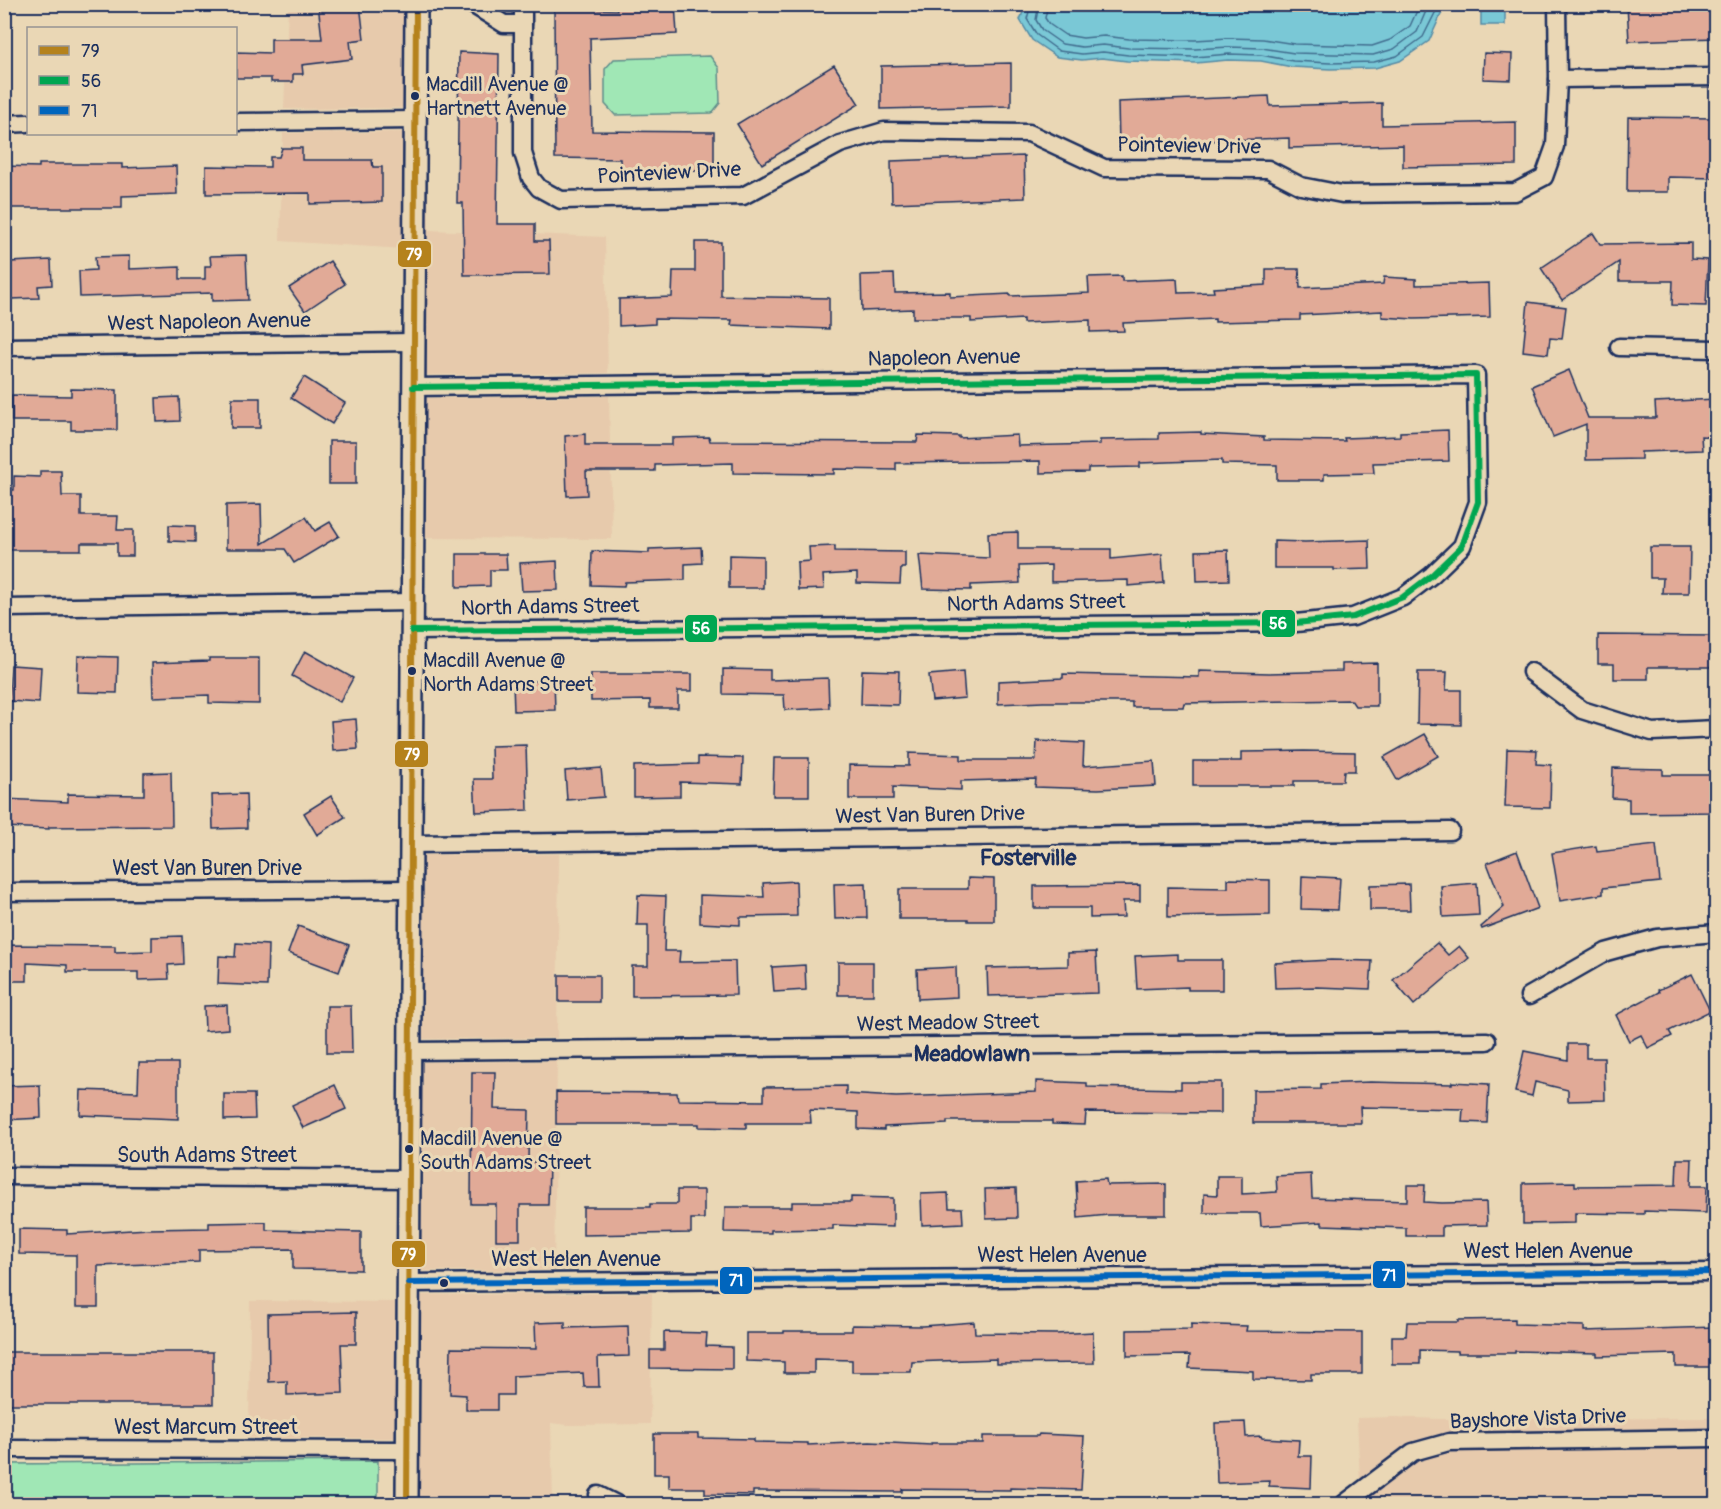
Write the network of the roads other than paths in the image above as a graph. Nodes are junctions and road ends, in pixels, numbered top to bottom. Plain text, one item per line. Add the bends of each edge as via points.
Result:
1 (416, 4) edge
2 (472, 4) edge
3 (523, 4) edge
4 (1557, 4) edge
5 (523, 24) junction
6 (1716, 77) edge
7 (1558, 80) junction
8 (416, 120) junction
9 (237, 122) edge
10 (27, 123) edge
11 (4, 124) edge
12 (414, 342) junction
13 (4, 347) edge
14 (1619, 347) dead end
15 (1716, 349) edge
16 (1476, 375) joint
17 (413, 387) junction
18 (413, 602) junction
19 (4, 608) edge
20 (412, 631) junction
21 (1532, 672) dead end
22 (1716, 729) edge
23 (1450, 831) dead end
24 (411, 844) junction
25 (410, 889) junction
26 (4, 892) edge
27 (1716, 933) edge
28 (1529, 996) dead end
29 (1487, 1041) dead end
30 (410, 1051) junction
31 (4, 1176) edge
32 (410, 1179) junction
33 (1716, 1272) edge
34 (409, 1283) junction
35 (1716, 1438) edge
36 (4, 1449) edge
37 (407, 1450) junction
38 (598, 1495) dead end
39 (407, 1504) edge
40 (616, 1504) edge
41 (1344, 1504) edge

1 - 8 street
2 - 5 street via 504,24
3 - 5 street, Pointeview Drive
4 - 7 street, Pointeview Drive
5 - 7 street, Pointeview Drive via 523,153 531,178 539,188 561,200 743,196 840,144 884,132 1029,133 1104,168 1268,169 1301,186 1342,194 1515,192 1545,177 1555,146
6 - 7 street
8 - 9 street
8 - 12 street
10 - 11 street
12 - 13 street, West Napoleon Avenue
12 - 17 street
14 - 15 street
16 - 17 street, Napoleon Avenue
16 - 20 street, North Adams Street via 1478,502 1462,546 1403,597 1353,617 1296,623
17 - 18 street
18 - 19 street
18 - 20 street
20 - 24 street
21 - 22 street via 1582,710 1652,732
23 - 24 street, West Van Buren Drive
24 - 25 street
25 - 26 street, West Van Buren Drive
25 - 30 street
27 - 28 street via 1657,938 1606,952
29 - 30 street, West Meadow Street
30 - 32 street
31 - 32 street, South Adams Street
32 - 34 street
33 - 34 street, West Helen Avenue
34 - 37 street
35 - 41 street, Bayshore Vista Drive via 1449,1442 1413,1452
36 - 37 street, West Marcum Street
37 - 39 street
38 - 40 street

